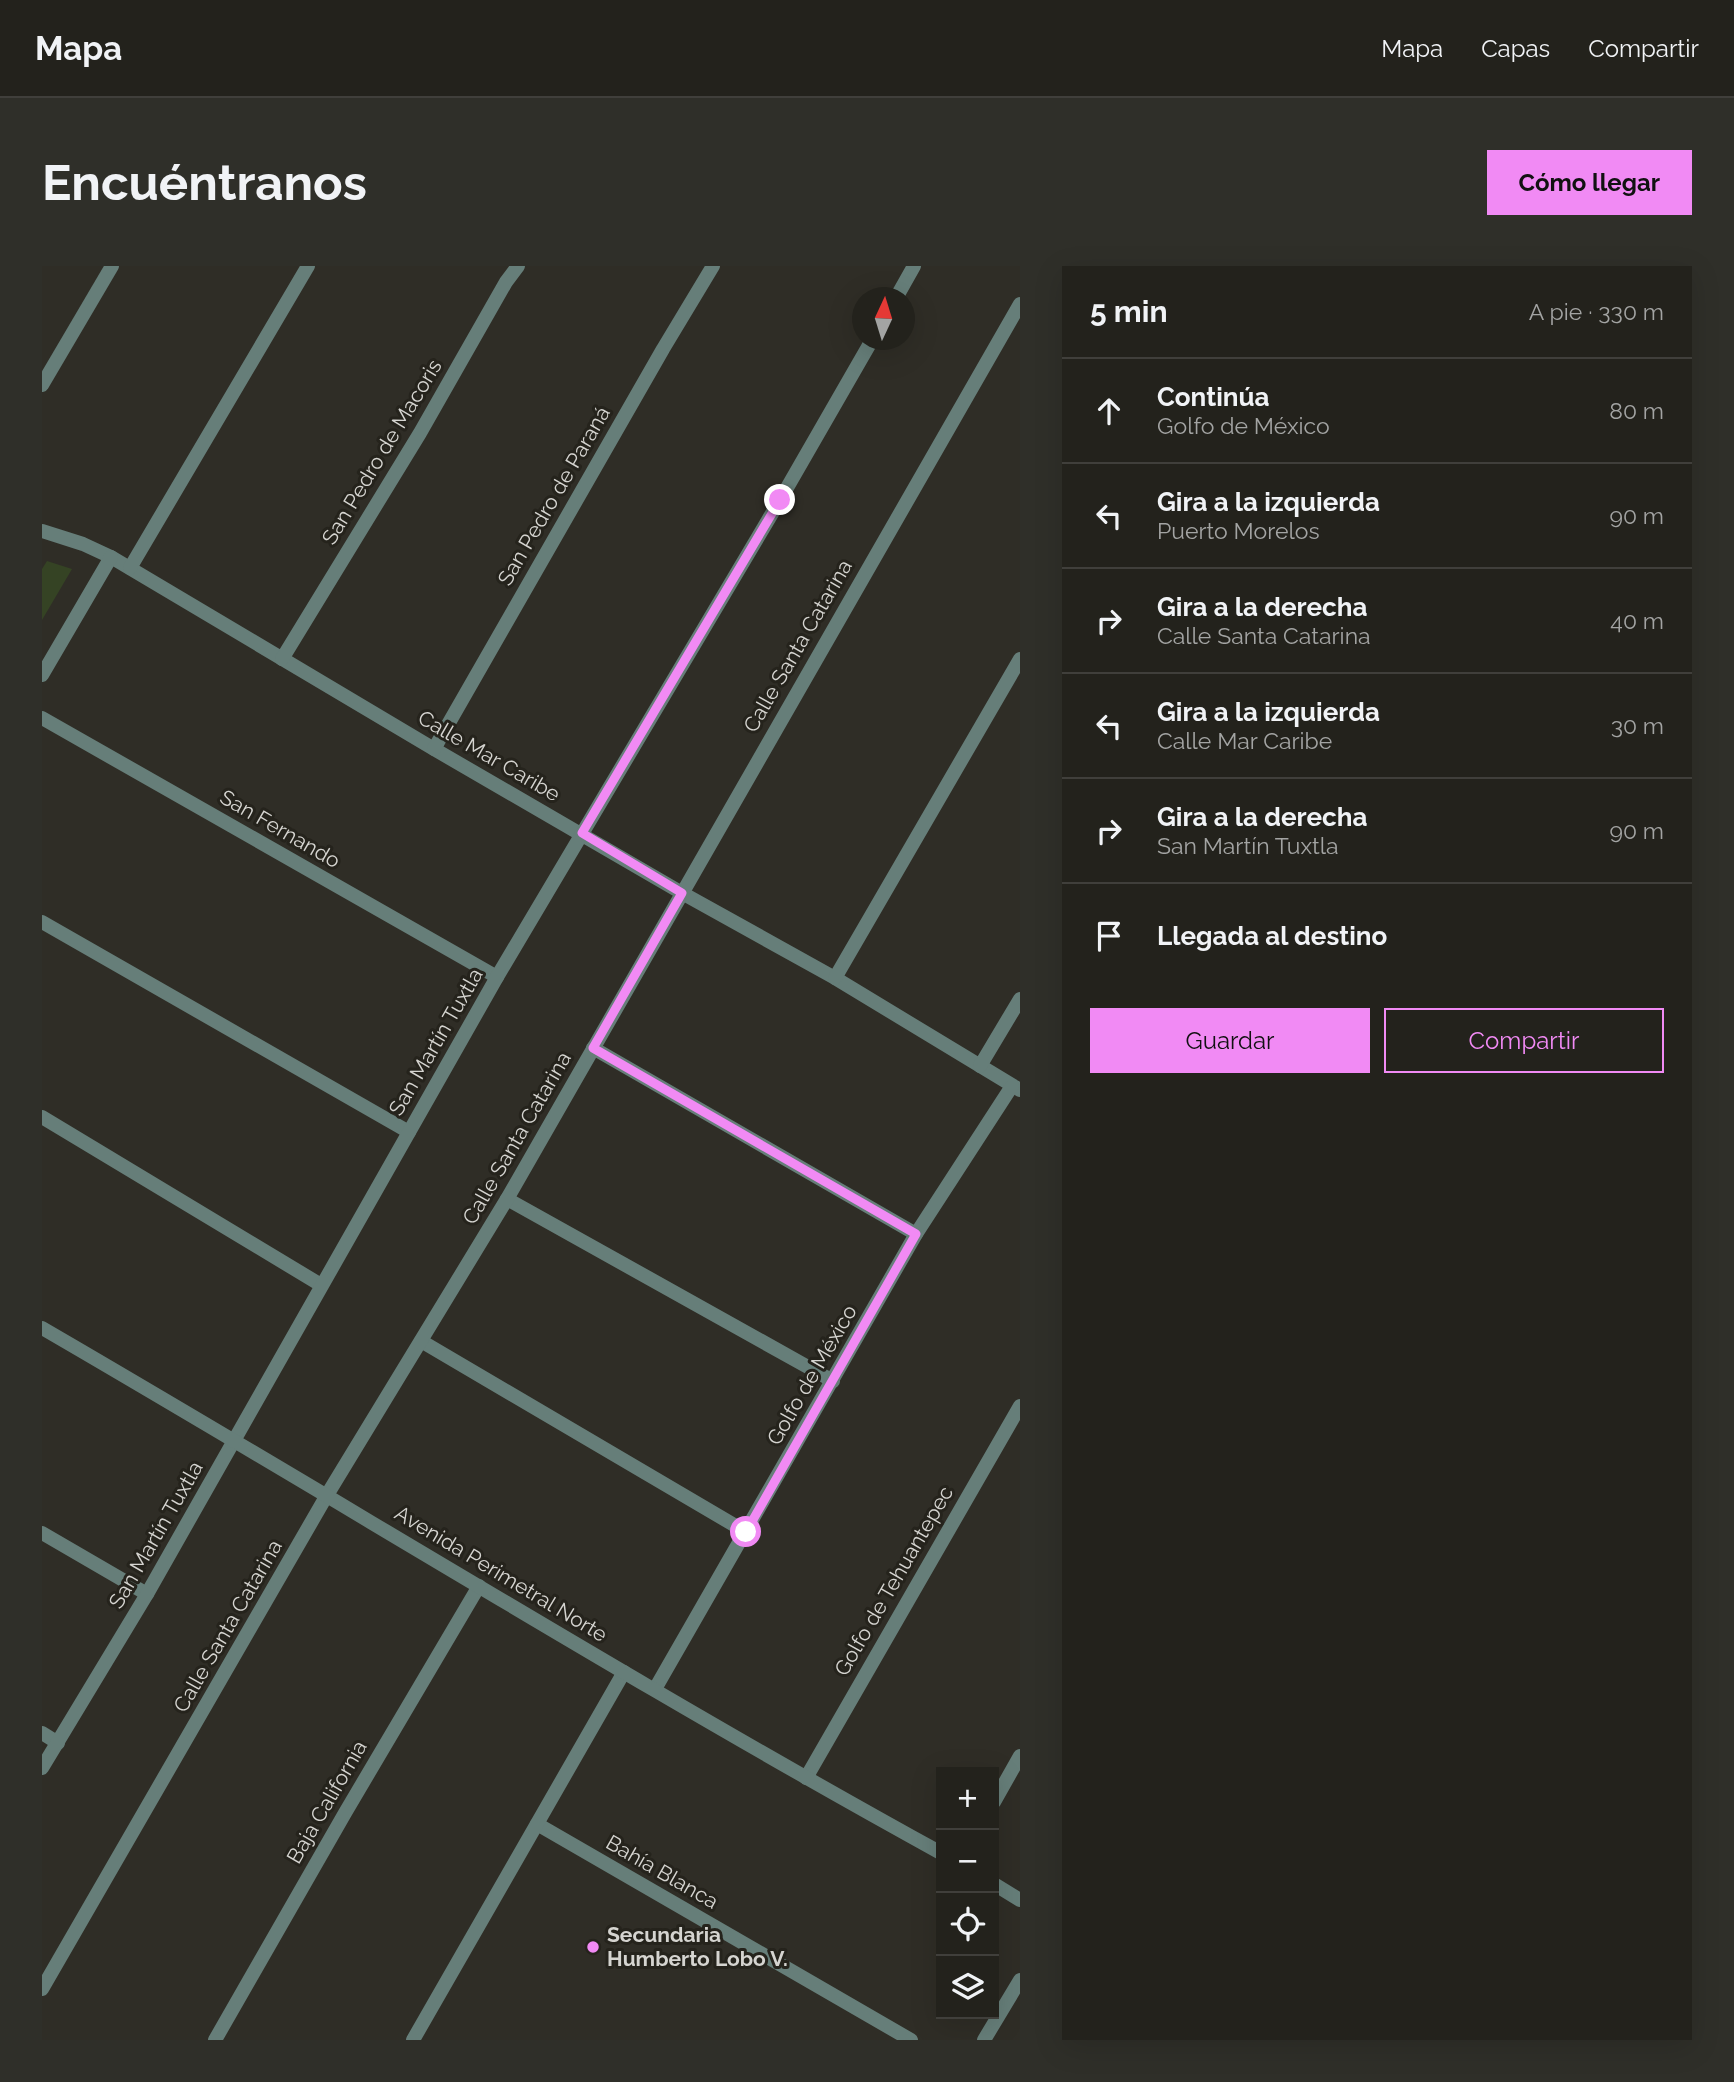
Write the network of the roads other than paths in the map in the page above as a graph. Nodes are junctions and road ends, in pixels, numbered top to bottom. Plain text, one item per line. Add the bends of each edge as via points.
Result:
1 (112, 266) edge
2 (308, 266) edge
3 (518, 266) edge
4 (713, 266) edge
5 (914, 266) edge
6 (902, 287) edge
7 (1020, 304) edge
8 (866, 350) edge
9 (42, 384) edge
10 (42, 531) edge
11 (111, 556) junction
12 (130, 568) junction
13 (282, 659) junction
14 (1020, 659) edge
15 (42, 676) edge
16 (42, 718) edge
17 (435, 749) junction
18 (582, 833) junction
19 (682, 893) junction
20 (42, 922) edge
21 (497, 977) junction
22 (835, 978) junction
23 (1020, 999) edge
24 (593, 1048) junction
25 (981, 1066) junction
26 (1016, 1088) edge
27 (42, 1118) edge
28 (409, 1132) junction
29 (507, 1199) junction
30 (916, 1234) junction
31 (321, 1285) junction
32 (42, 1328) edge
33 (421, 1341) junction
34 (833, 1381) junction
35 (1020, 1406) edge
36 (235, 1439) junction
37 (327, 1496) junction
38 (746, 1532) junction
39 (42, 1533) edge
40 (479, 1586) junction
41 (147, 1594) junction
42 (624, 1672) junction
43 (655, 1689) junction
44 (42, 1733) edge
45 (58, 1743) junction
46 (1020, 1756) edge
47 (42, 1768) edge
48 (806, 1778) junction
49 (999, 1793) edge
50 (537, 1824) junction
51 (936, 1850) edge
52 (999, 1887) edge
53 (1020, 1900) edge
54 (1020, 1980) edge
55 (42, 1989) edge
56 (215, 2040) edge
57 (412, 2040) edge
58 (911, 2040) edge
59 (984, 2040) edge

1 - 9 street
2 - 12 street
3 - 13 street, San Pedro de Macoris
4 - 17 street, San Pedro de Paraná
5 - 6 street
7 - 19 street, Calle Santa Catarina
8 - 18 street, San Martín Tuxtla
10 - 11 street, Calle Mar Caribe
11 - 12 street, Calle Mar Caribe
11 - 15 street
12 - 13 street, Calle Mar Caribe
13 - 17 street, Calle Mar Caribe
14 - 22 street
16 - 21 street, San Fernando
17 - 18 street, Calle Mar Caribe
18 - 19 street, Calle Mar Caribe
18 - 21 street, San Martín Tuxtla
19 - 22 street, Calle Mar Caribe
19 - 24 street, Calle Santa Catarina
20 - 28 street
21 - 28 street, San Martín Tuxtla
22 - 25 street, Calle Mar Caribe
23 - 25 street
24 - 29 street, Calle Santa Catarina
24 - 30 street
25 - 26 street, Calle Mar Caribe
26 - 30 street, Golfo de México
27 - 31 street
28 - 31 street, San Martín Tuxtla
29 - 33 street, Calle Santa Catarina
29 - 34 street
30 - 34 street, Golfo de México
31 - 36 street, San Martín Tuxtla
32 - 36 street, Avenida Perimetral Norte
33 - 37 street, Calle Santa Catarina
33 - 38 street
34 - 38 street, Golfo de México
35 - 48 street, Golfo de Tehuantepec
36 - 37 street, Avenida Perimetral Norte
36 - 41 street, San Martín Tuxtla
37 - 40 street, Avenida Perimetral Norte
37 - 55 street, Calle Santa Catarina
38 - 43 street, Golfo de México
39 - 41 street
40 - 42 street, Avenida Perimetral Norte
40 - 56 street, Baja California
41 - 45 street, San Martín Tuxtla
42 - 43 street, Avenida Perimetral Norte
42 - 50 street
43 - 48 street, Avenida Perimetral Norte
44 - 45 street
45 - 47 street, San Martín Tuxtla
46 - 49 street
48 - 51 street, Avenida Perimetral Norte
50 - 57 street
50 - 58 street, Bahía Blanca
52 - 53 street
54 - 59 street

